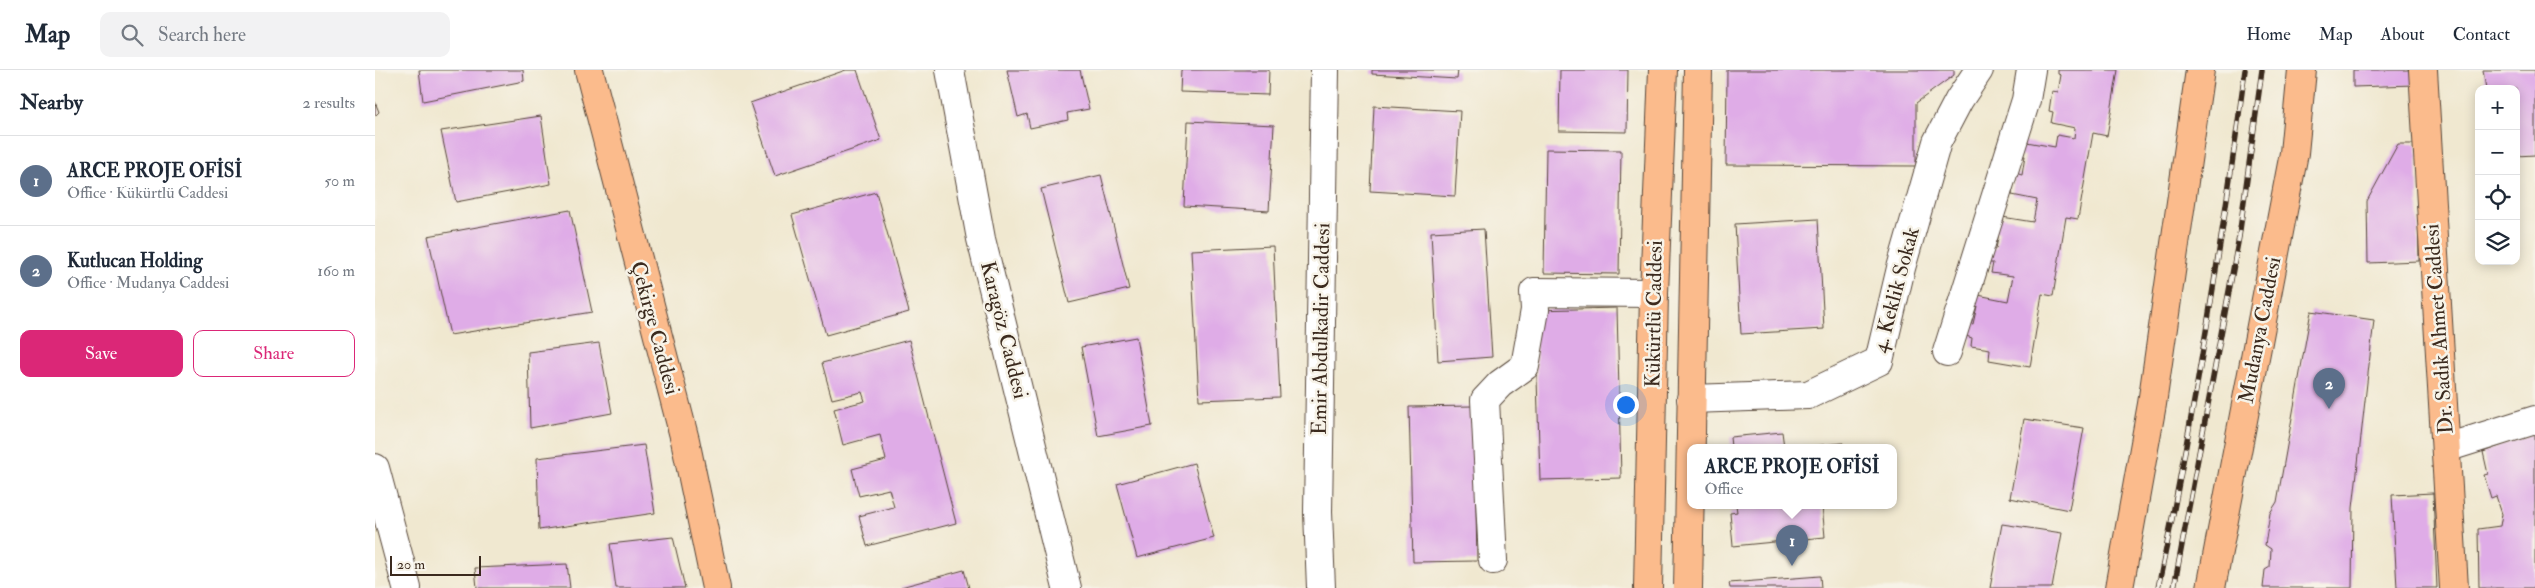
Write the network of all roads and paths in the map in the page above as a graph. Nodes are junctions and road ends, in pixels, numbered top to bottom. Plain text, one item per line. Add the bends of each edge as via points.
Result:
1 (589, 70) edge
2 (950, 70) edge
3 (1325, 70) edge
4 (1663, 70) edge
5 (1698, 70) edge
6 (1979, 70) edge
7 (2031, 70) edge
8 (2201, 70) edge
9 (2302, 70) edge
10 (2423, 70) edge
11 (1654, 293) junction
12 (1947, 352) dead end
13 (1691, 399) junction
14 (2535, 420) edge
15 (1690, 444) edge
16 (2446, 448) junction
17 (375, 468) edge
18 (1689, 509) edge
19 (1493, 560) dead end
20 (407, 588) edge
21 (716, 588) edge
22 (1067, 588) edge
23 (1321, 588) edge
24 (1648, 588) edge
25 (1688, 588) edge
26 (2119, 588) edge
27 (2211, 588) edge
28 (2454, 588) edge

1 - 21 main road, Çekirge Caddesi via 685,440
2 - 22 street, Karagöz Caddesi via 981,239
3 - 23 street, Emir Abdulkadir Caddesi via 1318,512
4 - 11 main road, Kükürtlü Caddesi
5 - 13 main road, Kükürtlü Caddesi
6 - 13 street, 4. Keklik Sokak via 1937,142 1901,268 1879,361 1808,394
7 - 12 street via 2025,100
8 - 26 main road via 2152,404
9 - 27 main road, Mudanya Caddesi via 2294,153
10 - 16 main road, Dr. Sadık Ahmet Caddesi
11 - 19 street via 1534,292 1535,310 1525,366 1485,400
11 - 24 main road, Kükürtlü Caddesi
13 - 15 main road, Kükürtlü Caddesi
14 - 16 street
16 - 28 main road, Dr. Sadık Ahmet Caddesi
17 - 20 street
18 - 25 main road, Kükürtlü Caddesi

